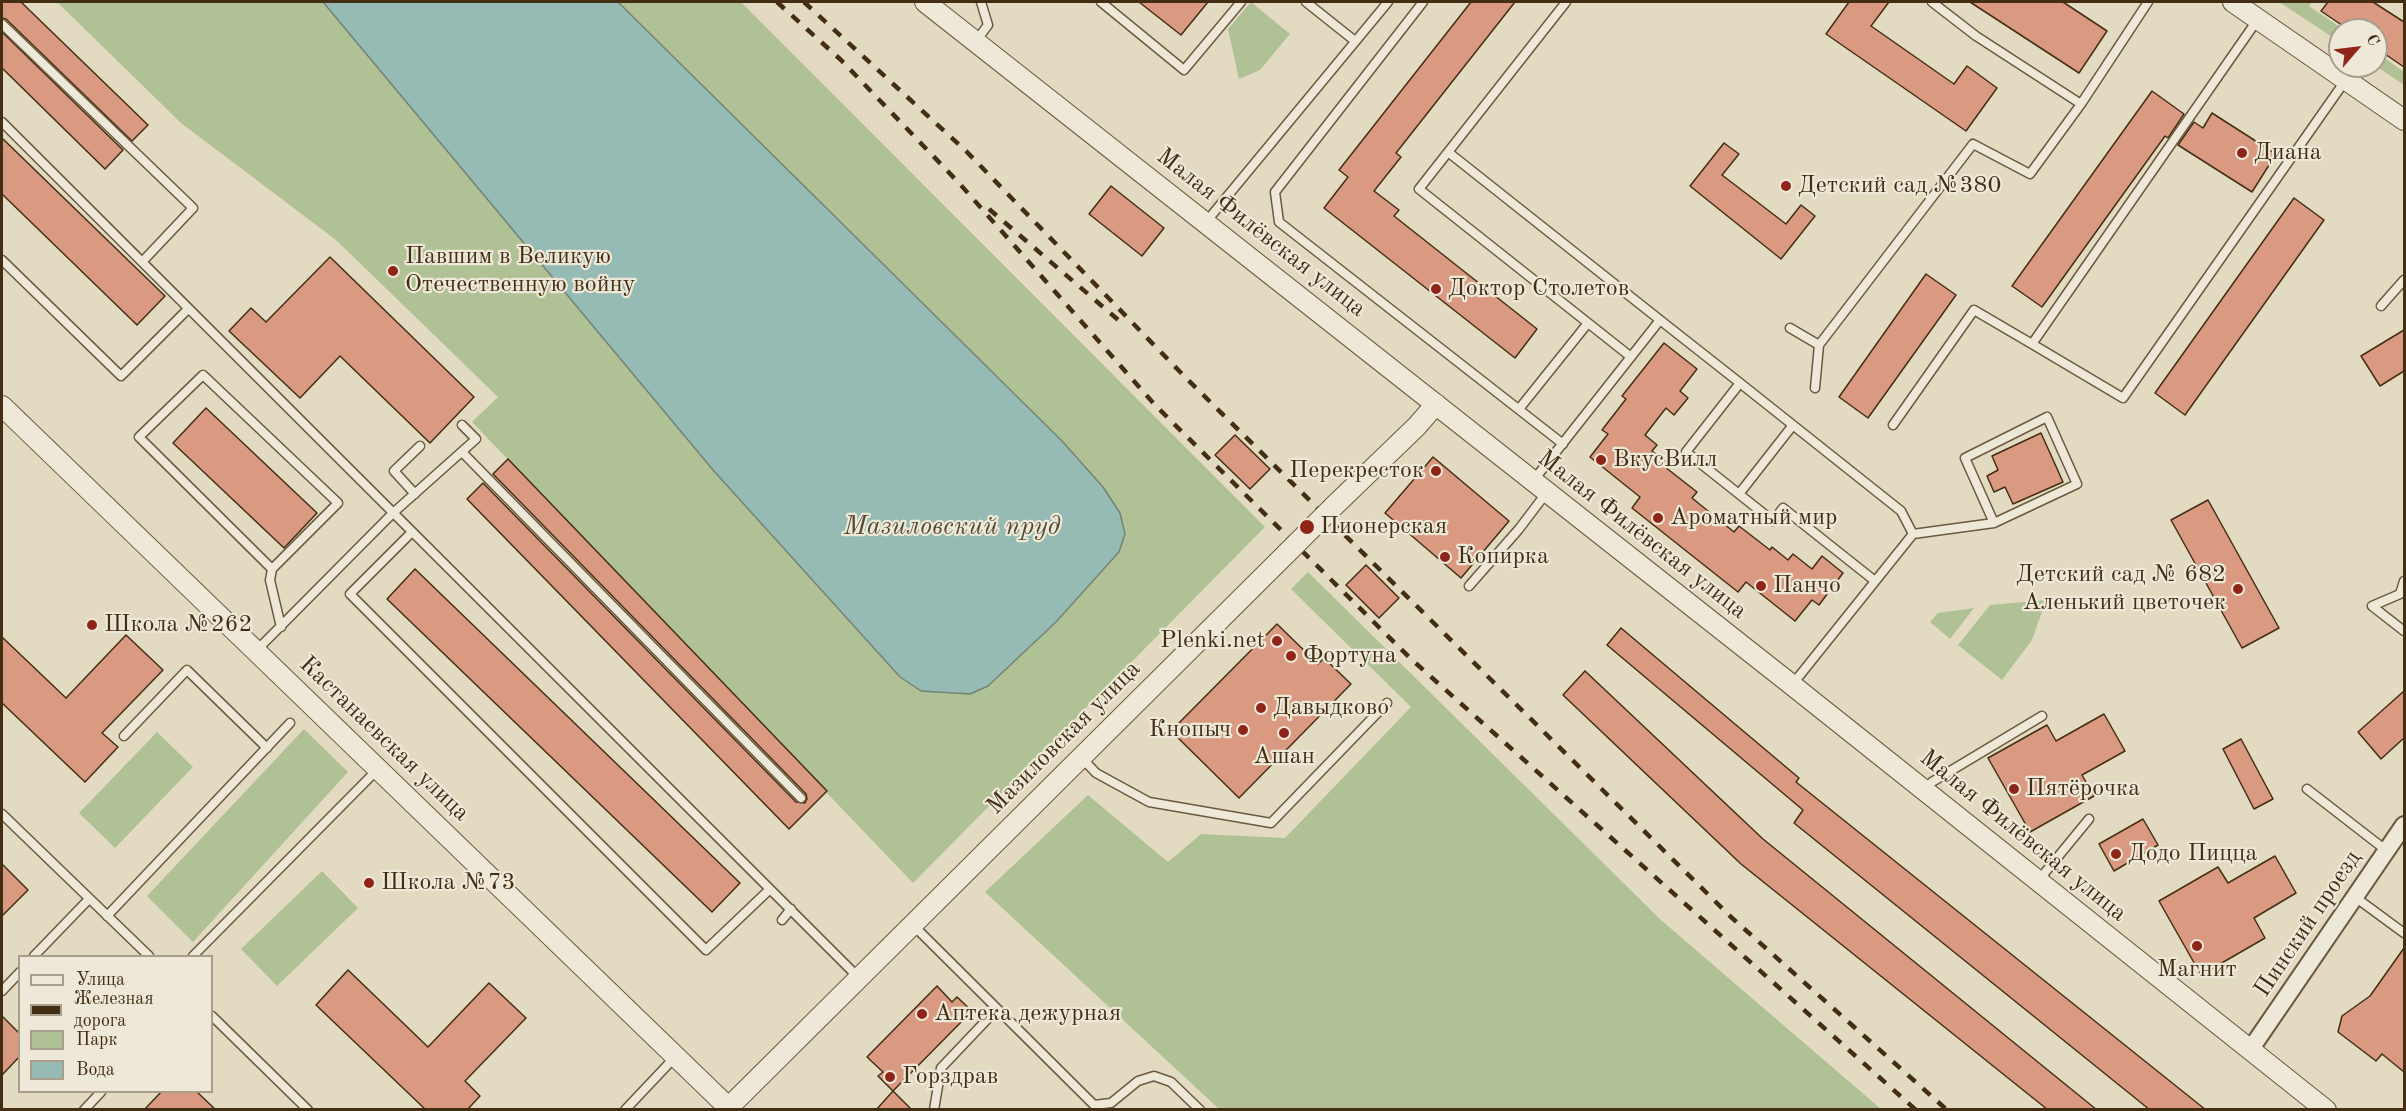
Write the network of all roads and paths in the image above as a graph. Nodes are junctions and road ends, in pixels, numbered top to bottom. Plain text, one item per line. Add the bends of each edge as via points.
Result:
1 (925, 2) edge
2 (981, 2) edge
3 (1101, 2) edge
4 (1241, 2) edge
5 (1306, 2) edge
6 (1388, 2) edge
7 (1423, 2) edge
8 (1566, 2) edge
9 (1932, 2) edge
10 (2148, 2) edge
11 (2233, 2) edge
12 (2258, 19) junction
13 (2, 24) edge
14 (976, 41) junction
15 (1354, 41) junction
16 (2346, 80) junction
17 (2081, 104) junction
18 (2404, 120) edge
19 (2, 122) edge
20 (1448, 152) junction
21 (1206, 222) junction
22 (2, 260) edge
23 (142, 262) junction
24 (2404, 280) edge
25 (2381, 306) dead end
26 (188, 309) junction
27 (1660, 320) junction
28 (1588, 322) junction
29 (1790, 328) dead end
30 (2032, 344) junction
31 (1819, 345) junction
32 (1631, 357) junction
33 (1740, 383) junction
34 (1815, 388) dead end
35 (1436, 404) junction
36 (2, 406) edge
37 (1520, 409) junction
38 (462, 425) dead end
39 (1793, 425) junction
40 (1893, 425) dead end
41 (1563, 444) junction
42 (420, 446) dead end
43 (462, 452) junction
44 (1540, 487) junction
45 (415, 494) junction
46 (1739, 494) junction
47 (393, 513) junction
48 (1994, 523) junction
49 (412, 532) junction
50 (1913, 534) junction
51 (273, 569) junction
52 (1875, 581) junction
53 (2404, 581) edge
54 (1469, 585) dead end
55 (280, 627) junction
56 (2404, 631) edge
57 (256, 651) junction
58 (1792, 685) junction
59 (1387, 703) dead end
60 (2042, 716) dead end
61 (290, 723) dead end
62 (124, 736) dead end
63 (267, 748) junction
64 (1080, 757) junction
65 (378, 769) junction
66 (2307, 789) dead end
67 (1925, 790) junction
68 (801, 798) dead end
69 (3, 818) edge
70 (2089, 819) dead end
71 (2404, 825) edge
72 (2387, 850) junction
73 (2038, 881) junction
74 (770, 889) junction
75 (2355, 897) junction
76 (90, 899) junction
77 (790, 909) junction
78 (107, 916) junction
79 (782, 920) dead end
80 (913, 926) junction
81 (2404, 933) edge
82 (36, 955) edge
83 (147, 955) edge
84 (195, 955) edge
85 (18, 974) edge
86 (860, 978) junction
87 (2, 991) edge
88 (997, 1009) junction
89 (213, 1017) edge
90 (2250, 1050) junction
91 (676, 1056) junction
92 (100, 1093) edge
93 (302, 1107) edge
94 (730, 1108) edge
95 (84, 1110) edge
96 (625, 1110) edge
97 (934, 1110) edge
98 (1200, 1110) edge
99 (2326, 1110) edge

1 - 14 street, Малая Филёвская улица
2 - 14 lane via 988,25
3 - 4 lane via 1184,70
5 - 15 lane
6 - 15 lane
7 - 37 lane via 1275,192 1279,222
8 - 20 lane
9 - 17 lane via 1976,36
10 - 17 lane
11 - 12 street
12 - 16 street
12 - 30 lane
13 - 23 lane via 193,208
14 - 21 street, Малая Филёвская улица
15 - 21 lane
16 - 18 street
16 - 30 lane via 2123,398
17 - 31 lane via 2030,174 1973,144
19 - 23 lane
20 - 27 lane
20 - 28 lane via 1419,189
21 - 35 street, Малая Филёвская улица
22 - 26 lane via 121,376
23 - 26 lane
24 - 25 lane
26 - 47 lane
27 - 32 lane
27 - 33 lane
28 - 32 lane
28 - 37 lane
29 - 31 lane
30 - 40 lane via 1974,310
31 - 34 lane
32 - 41 lane
33 - 39 lane
33 - 46 lane via 1686,452
35 - 44 street, Малая Филёвская улица
35 - 64 street, Мазиловская улица, bridge
36 - 57 street, Кастанаевская улица
37 - 41 lane
38 - 43 lane via 476,439
39 - 46 lane
39 - 50 lane via 1901,511
41 - 44 lane
42 - 45 lane via 394,471
43 - 45 lane
43 - 68 lane
44 - 54 lane via 1519,529
44 - 58 street, Малая Филёвская улица
45 - 47 lane
46 - 52 lane via 1773,521 1783,508
47 - 49 lane
47 - 55 lane
48 - 48 lane via 1965,458 2047,417 2077,484
48 - 50 lane
49 - 74 lane
49 - 74 lane via 350,594 706,950
50 - 52 lane
51 - 51 lane via 139,437 203,375 338,503
51 - 55 lane via 270,580
52 - 58 lane
53 - 56 lane via 2400,594 2372,606
55 - 57 lane
57 - 65 street, Кастанаевская улица
58 - 67 street, Малая Филёвская улица
59 - 64 lane via 1270,823 1149,802 1096,773
60 - 67 lane via 1932,782
61 - 63 lane
62 - 63 lane via 187,670
63 - 78 lane
64 - 80 street, Мазиловская улица
65 - 84 lane
65 - 91 street, Кастанаевская улица
66 - 72 lane
67 - 73 street, Малая Филёвская улица
69 - 76 lane
70 - 73 lane
71 - 72 street, Пинский проезд
72 - 75 street, Пинский проезд
73 - 90 street, Малая Филёвская улица
74 - 77 lane
75 - 81 lane
75 - 90 street, Пинский проезд
76 - 78 lane
76 - 82 lane
77 - 79 lane
77 - 86 lane
78 - 83 lane
80 - 86 street, Мазиловская улица
80 - 88 lane
85 - 87 lane
86 - 94 street, Мазиловская улица
88 - 97 lane via 941,1068
88 - 98 lane via 1094,1105 1111,1103 1138,1081 1154,1076 1171,1082
89 - 93 lane
90 - 99 street, Малая Филёвская улица
91 - 94 street, Кастанаевская улица
91 - 96 lane
92 - 95 lane

